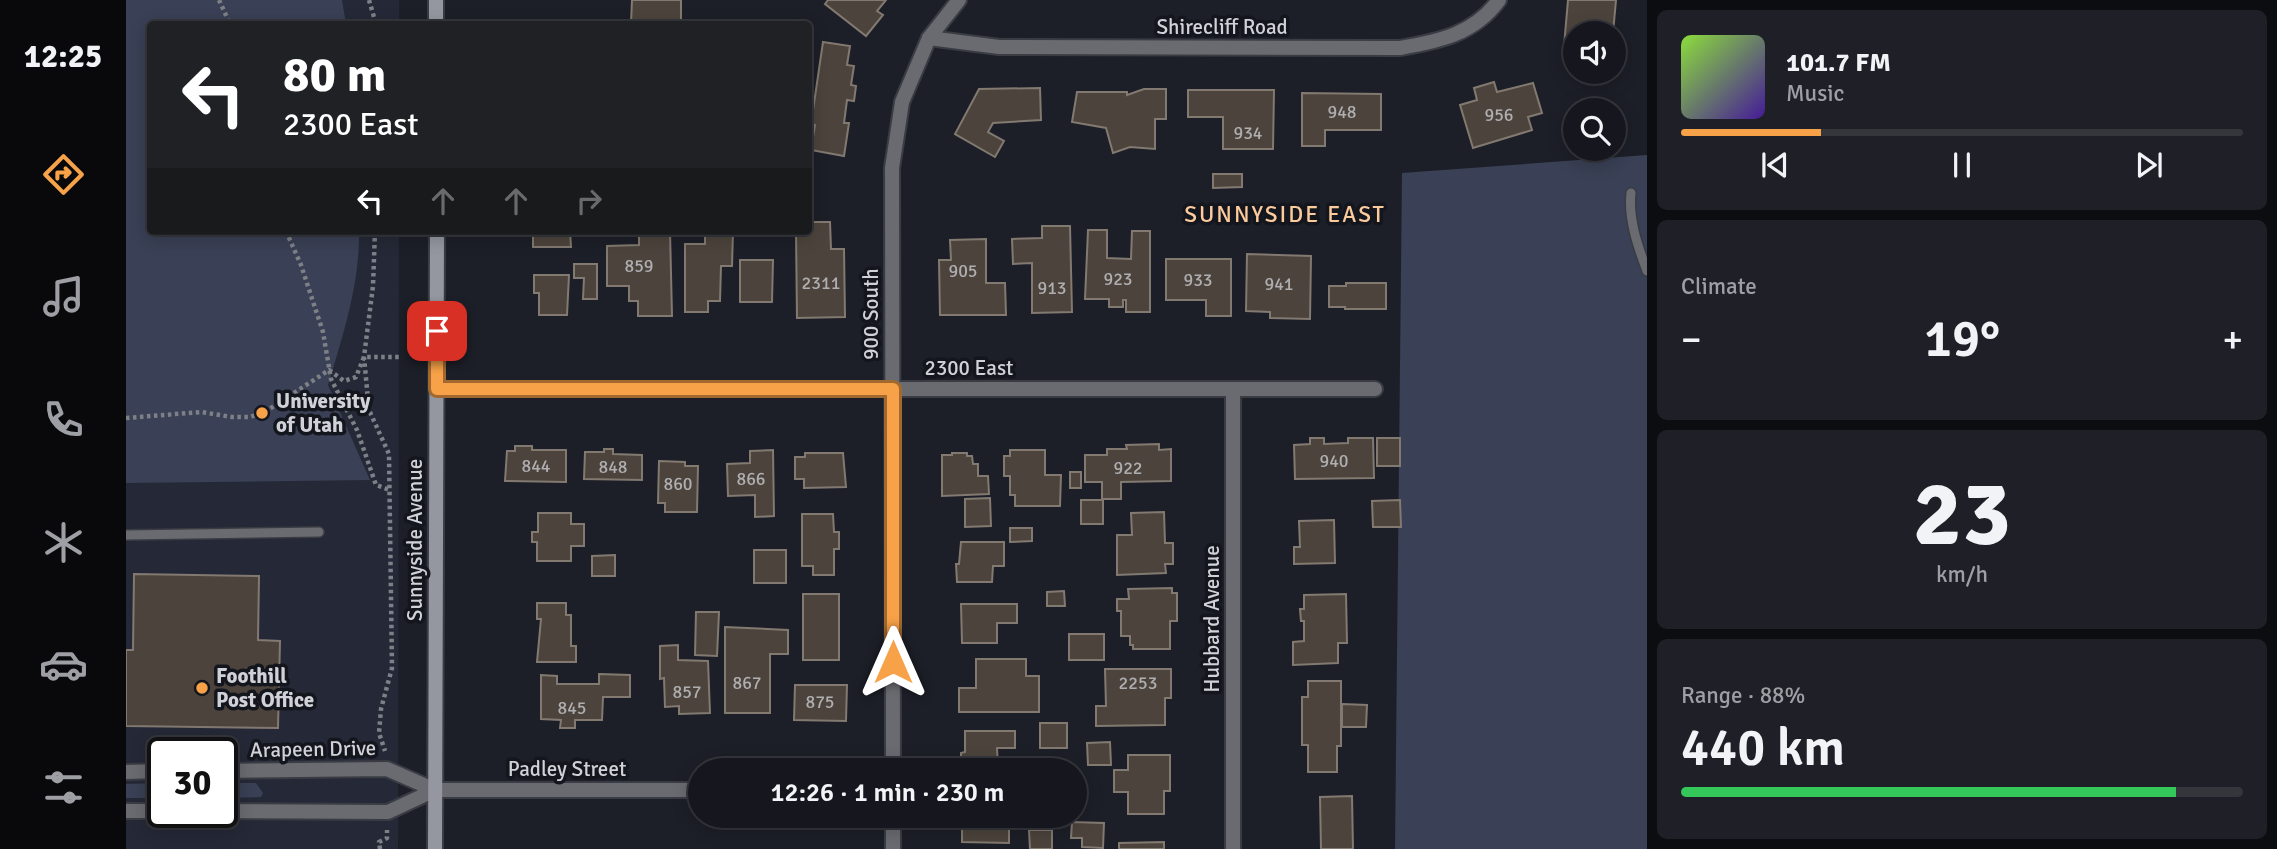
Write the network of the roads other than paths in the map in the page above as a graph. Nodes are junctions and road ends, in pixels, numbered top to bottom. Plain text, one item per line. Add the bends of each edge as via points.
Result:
1 (436, 0) edge
2 (959, 0) edge
3 (1499, 0) edge
4 (436, 21) edge
5 (929, 38) junction
6 (1630, 193) dead end
7 (437, 235) edge
8 (1647, 271) edge
9 (437, 389) junction
10 (893, 389) junction
11 (1233, 389) junction
12 (1375, 389) dead end
13 (319, 532) dead end
14 (126, 535) edge
15 (893, 758) edge
16 (147, 771) edge
17 (238, 771) edge
18 (126, 772) edge
19 (435, 790) junction
20 (688, 790) edge
21 (126, 811) edge
22 (147, 811) edge
23 (238, 811) edge
24 (893, 828) edge
25 (435, 849) edge
26 (893, 849) edge
27 (1233, 849) edge

1 - 4 main road
2 - 5 street, 900 South
3 - 5 street, Shirecliff Road via 1488,16 1445,40 1400,48 999,47
5 - 10 street, 900 South via 902,102 892,168
6 - 8 lane via 1629,205
7 - 9 main road, Sunnyside Avenue
9 - 10 street, 2300 East
9 - 19 main road, Sunnyside Avenue
10 - 11 street, 2300 East
10 - 15 street, 900 South
11 - 12 street, 2300 East
11 - 27 street, Hubbard Avenue
13 - 14 lane
16 - 18 street
17 - 19 street, Arapeen Drive via 387,769
19 - 20 street, Padley Street
19 - 23 street via 388,812
19 - 25 main road, Sunnyside Avenue
21 - 22 street
24 - 26 street

